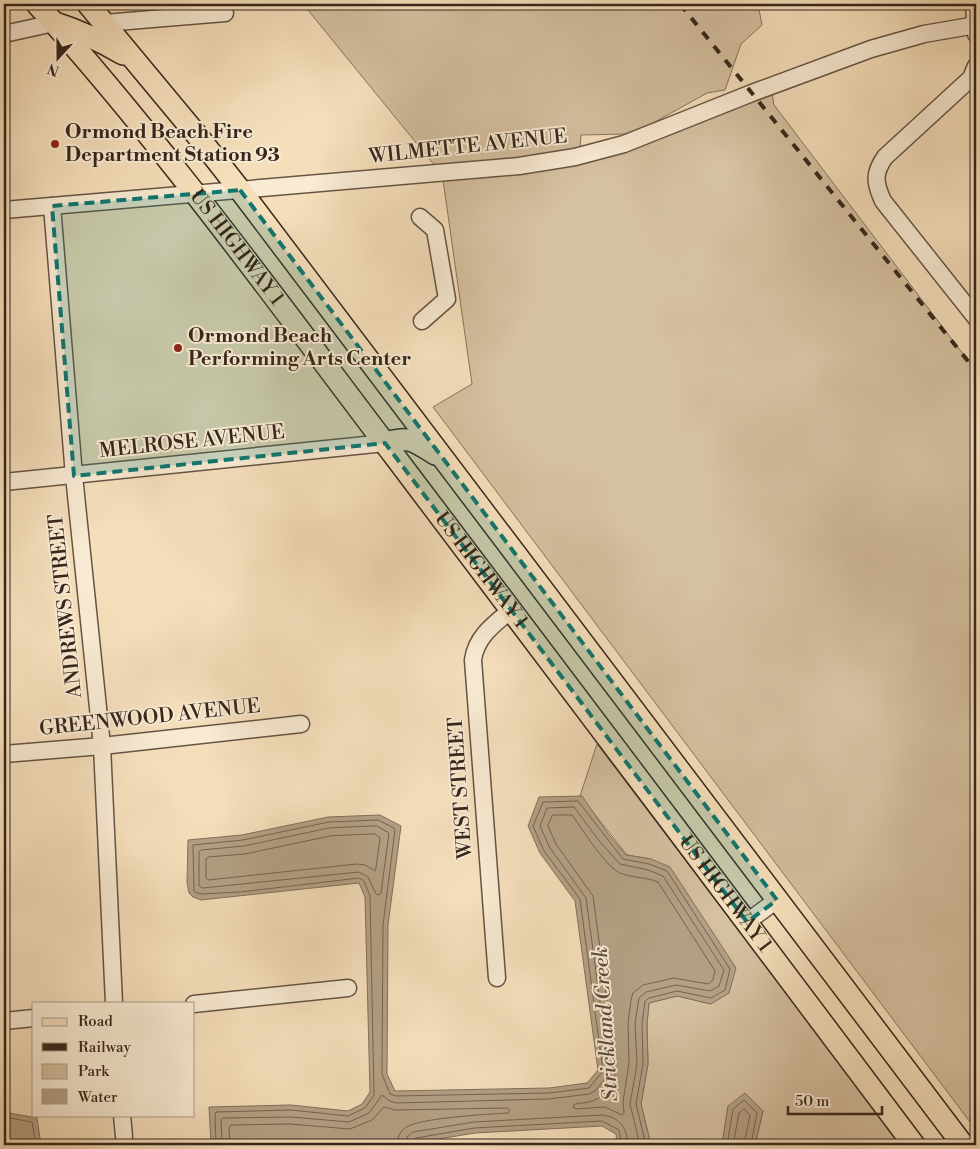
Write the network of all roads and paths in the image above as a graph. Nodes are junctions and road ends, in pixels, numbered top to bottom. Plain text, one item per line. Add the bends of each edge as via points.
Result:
1 (37, 4) edge
2 (88, 4) edge
3 (974, 4) edge
4 (225, 13) dead end
5 (52, 14) edge
6 (104, 23) junction
7 (976, 25) edge
8 (4, 34) edge
9 (976, 34) edge
10 (138, 63) junction
11 (976, 66) edge
12 (240, 190) junction
13 (195, 194) junction
14 (52, 206) junction
15 (4, 210) edge
16 (420, 217) dead end
17 (976, 318) edge
18 (422, 322) dead end
19 (385, 443) junction
20 (446, 462) junction
21 (74, 476) junction
22 (4, 482) edge
23 (511, 610) junction
24 (302, 724) dead end
25 (102, 746) junction
26 (4, 754) edge
27 (777, 900) junction
28 (747, 922) junction
29 (497, 978) dead end
30 (348, 988) dead end
31 (114, 1002) edge
32 (195, 1004) edge
33 (32, 1018) edge
34 (4, 1021) edge
35 (122, 1116) edge
36 (124, 1137) dead end
37 (914, 1145) edge
38 (963, 1145) edge

1 - 5 main road, US HIGHWAY 1
2 - 6 main road, US HIGHWAY 1
3 - 7 street
4 - 6 street
5 - 6 main road via 64,12
5 - 8 street
5 - 10 main road
5 - 13 main road, US HIGHWAY 1
6 - 10 main road, US HIGHWAY 1
7 - 9 street
7 - 12 street, WILMETTE AVENUE via 924,34 871,50 624,144 575,157 519,166
10 - 12 main road, US HIGHWAY 1
11 - 17 street via 971,78 885,157 876,174 876,184 883,201
12 - 13 street, WILMETTE AVENUE
12 - 20 main road, US HIGHWAY 1
13 - 14 street, WILMETTE AVENUE
13 - 19 main road, US HIGHWAY 1
14 - 15 street, WILMETTE AVENUE
14 - 21 street, ANDREWS STREET
16 - 18 street via 435,230 447,299
19 - 20 main road via 402,439 414,441
19 - 21 street, MELROSE AVENUE
19 - 23 main road, US HIGHWAY 1
20 - 27 main road, US HIGHWAY 1
21 - 22 street, MELROSE AVENUE
21 - 25 street, ANDREWS STREET
23 - 28 main road, US HIGHWAY 1
23 - 29 street, WEST STREET via 478,641 473,660
24 - 25 street, GREENWOOD AVENUE
25 - 26 street, GREENWOOD AVENUE
25 - 31 street, ANDREWS STREET
27 - 28 street
27 - 38 main road, US HIGHWAY 1
28 - 37 main road, US HIGHWAY 1
30 - 32 street
33 - 34 street
35 - 36 street

